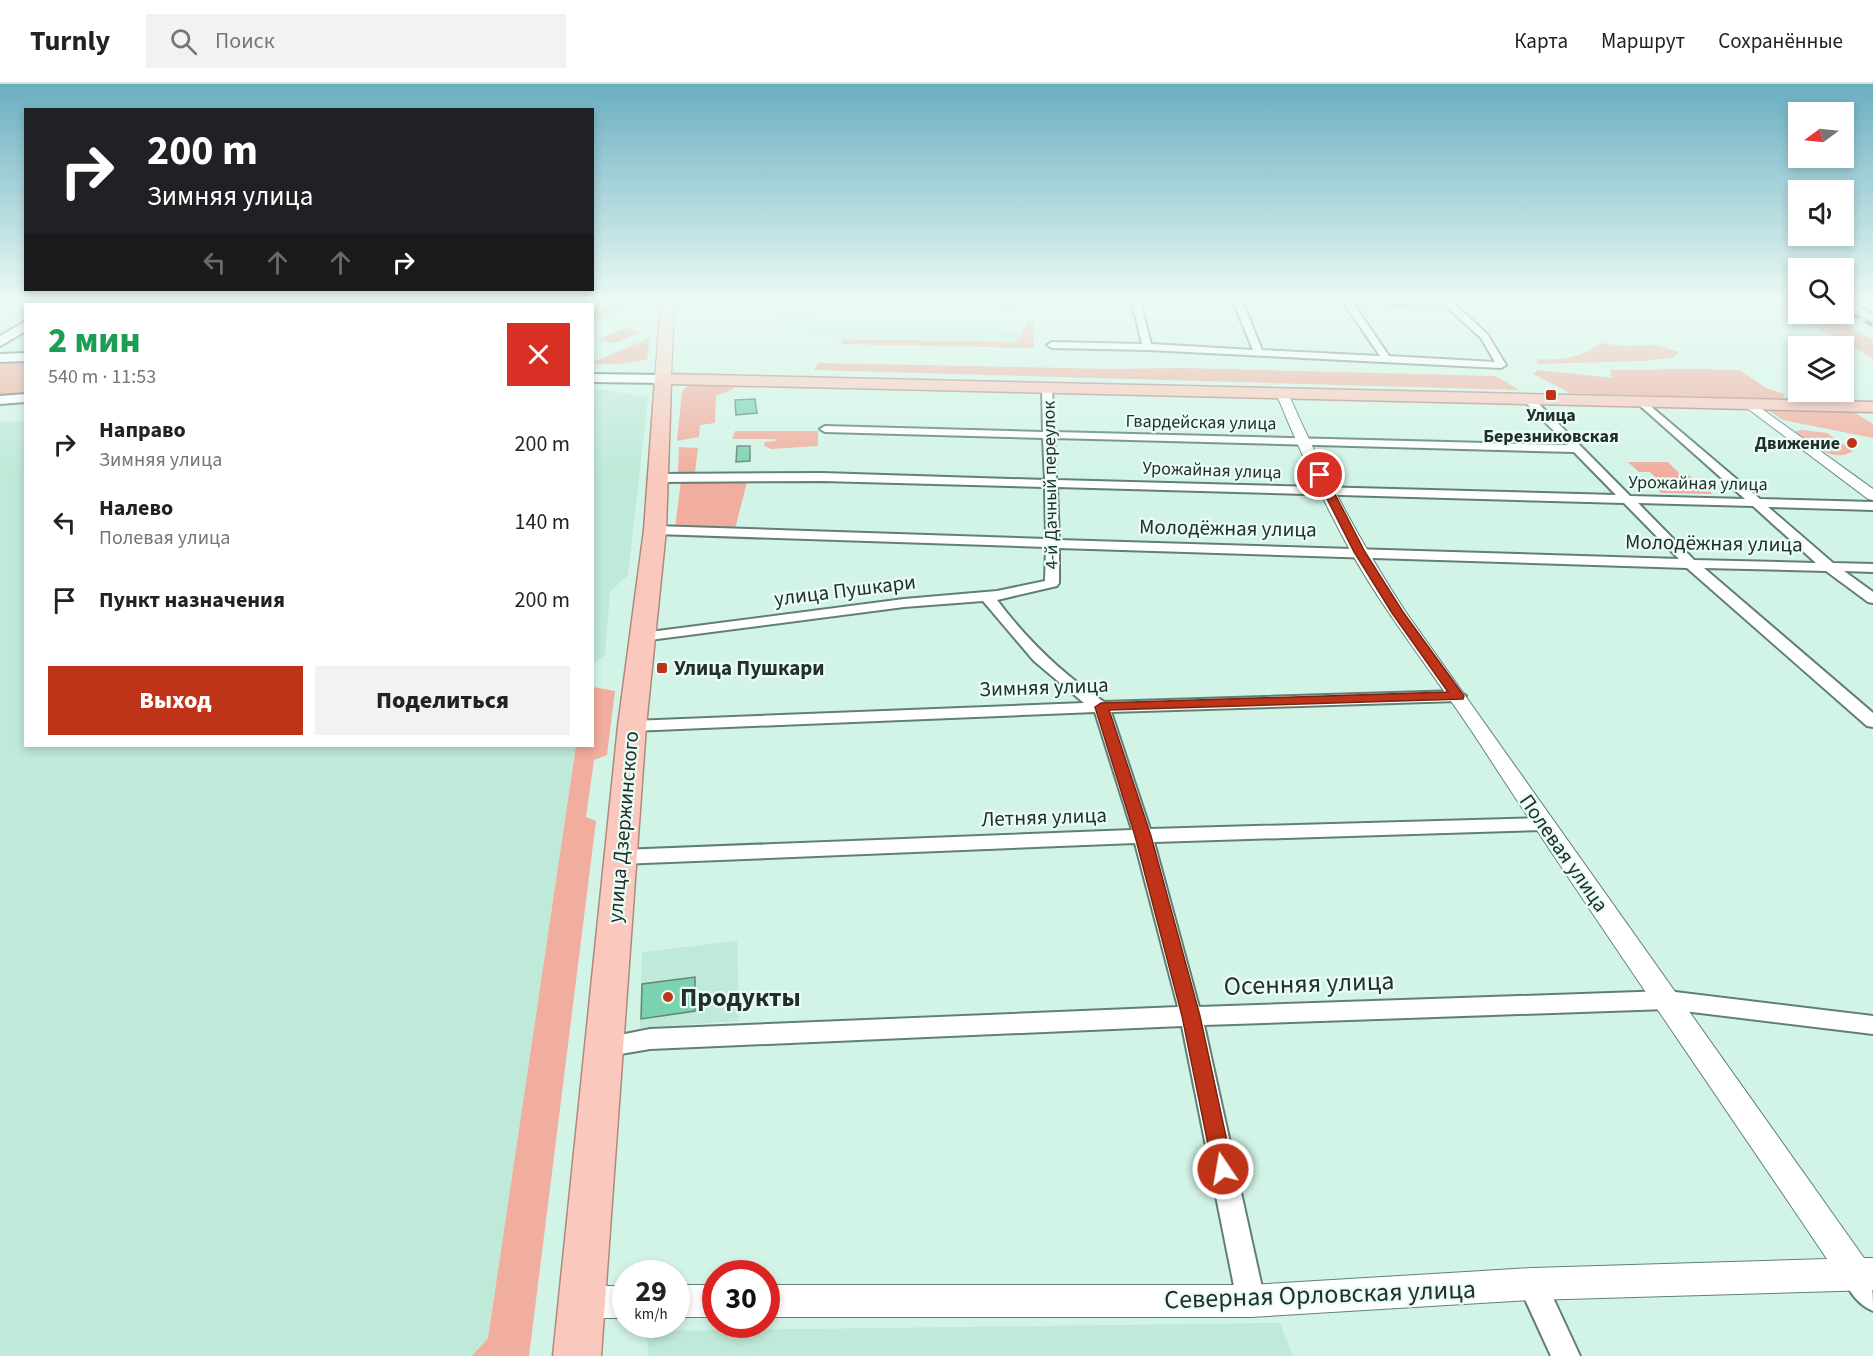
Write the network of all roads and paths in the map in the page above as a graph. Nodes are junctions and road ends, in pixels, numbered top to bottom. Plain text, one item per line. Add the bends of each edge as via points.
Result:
1 (17, 357) edge
2 (664, 357) edge
3 (1339, 357) edge
4 (1385, 357) edge
5 (1498, 357) edge
6 (0, 358) edge
7 (1387, 360) junction
8 (594, 378) edge
9 (663, 379) junction
10 (1047, 388) junction
11 (1282, 393) junction
12 (24, 398) edge
13 (1528, 399) junction
14 (0, 400) edge
15 (1641, 401) junction
16 (1751, 405) junction
17 (1873, 407) edge
18 (825, 429) dead end
19 (1049, 435) junction
20 (1302, 440) junction
21 (1577, 449) junction
22 (658, 478) junction
23 (1051, 484) junction
24 (1329, 492) junction
25 (1873, 496) edge
26 (1628, 499) junction
27 (1758, 502) junction
28 (1873, 506) edge
29 (655, 530) junction
30 (1053, 544) junction
31 (1359, 552) junction
32 (1692, 565) junction
33 (1828, 566) junction
34 (1873, 568) edge
35 (1052, 583) joint
36 (988, 598) junction
37 (1873, 599) edge
38 (642, 637) junction
39 (1458, 696) junction
40 (1101, 707) junction
41 (1873, 722) edge
42 (632, 726) junction
43 (1543, 824) junction
44 (1143, 836) junction
45 (620, 857) junction
46 (1667, 1000) junction
47 (1191, 1016) junction
48 (1873, 1025) edge
49 (603, 1047) junction
50 (1867, 1282) edge
51 (1532, 1284) junction
52 (780, 1301) edge
53 (1251, 1301) junction
54 (582, 1302) junction
55 (612, 1302) edge
56 (577, 1356) edge
57 (1566, 1356) edge

1 - 6 main road
2 - 9 main road, улица Дзержинского
3 - 7 street
4 - 7 street
5 - 7 street via 1501,365
8 - 9 main road
9 - 10 highway
9 - 22 highway, улица Дзержинского
10 - 11 highway
10 - 19 street, 4-й Дачный переулок
11 - 13 highway
11 - 20 street, Полевая улица
12 - 14 main road
13 - 15 highway
13 - 21 street
15 - 16 highway
15 - 27 street
16 - 17 highway
16 - 25 street
18 - 19 street, Гвардейская улица
19 - 20 street, Гвардейская улица
19 - 23 street, 4-й Дачный переулок
20 - 21 street, Гвардейская улица
20 - 24 street, Полевая улица
21 - 26 street
22 - 23 street, Урожайная улица via 822,477
22 - 29 highway, улица Дзержинского
23 - 24 street, Урожайная улица
23 - 30 street, 4-й Дачный переулок
24 - 26 street, Урожайная улица
24 - 31 street, Полевая улица
26 - 27 street, Урожайная улица
26 - 32 street
27 - 28 street, Урожайная улица
27 - 33 street
29 - 30 street, Молодёжная улица
29 - 38 highway, улица Дзержинского
30 - 31 street, Молодёжная улица
30 - 35 street, 4-й Дачный переулок
31 - 32 street, Молодёжная улица
31 - 39 street, Полевая улица
32 - 33 street, Молодёжная улица
32 - 41 street
33 - 34 street, Молодёжная улица
33 - 37 street
35 - 36 street, улица Пушкари
36 - 38 street, улица Пушкари via 907,602
36 - 40 street via 1014,634 1078,692
38 - 42 highway, улица Дзержинского
39 - 40 street, Зимняя улица
39 - 43 street, Полевая улица
40 - 42 street, Зимняя улица
40 - 44 street
42 - 45 highway, улица Дзержинского
43 - 44 street, Летняя улица
43 - 46 street, Полевая улица
44 - 45 street, Летняя улица
44 - 47 street
45 - 49 highway, улица Дзержинского
46 - 47 street, Осенняя улица
46 - 48 street, Осенняя улица
46 - 50 street, Полевая улица
47 - 49 street, Осенняя улица via 650,1039
47 - 53 street
49 - 54 highway, улица Дзержинского
50 - 51 street, Северная Орловская улица
51 - 53 street, Северная Орловская улица
51 - 57 street
52 - 53 street, Северная Орловская улица
54 - 55 street
54 - 56 highway, улица Дзержинского

